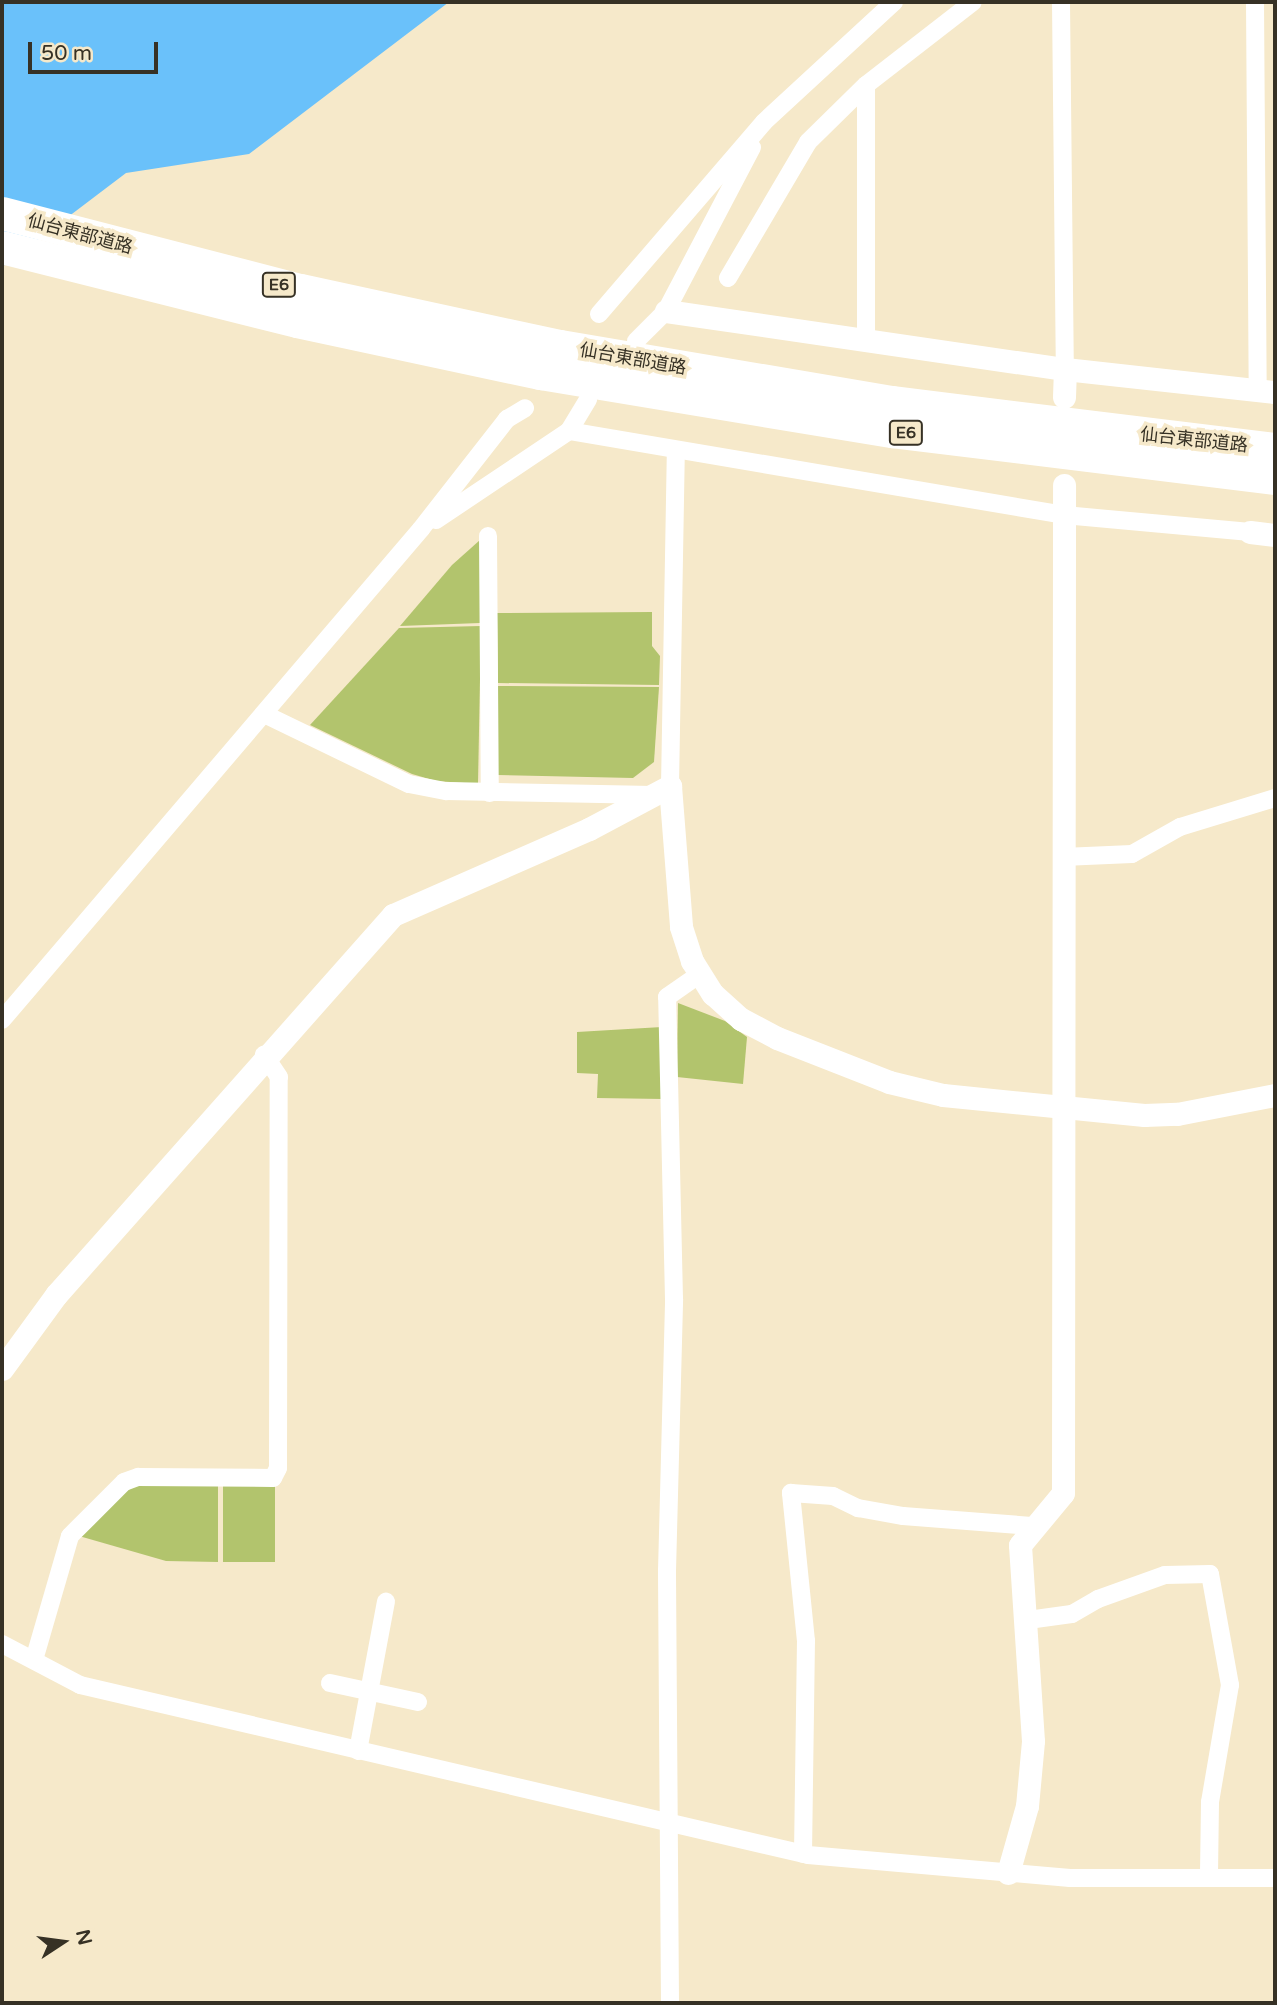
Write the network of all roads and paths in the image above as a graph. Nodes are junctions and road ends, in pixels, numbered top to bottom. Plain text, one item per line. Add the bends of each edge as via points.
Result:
1 (894, 2) edge
2 (973, 2) edge
3 (1061, 2) edge
4 (1255, 2) edge
5 (866, 85) junction
6 (764, 122) junction
7 (2, 213) edge
8 (2, 247) edge
9 (728, 278) dead end
10 (666, 311) junction
11 (599, 314) dead end
12 (866, 340) junction
13 (636, 341) dead end
14 (1065, 369) junction
15 (1266, 392) edge
16 (1064, 397) dead end
17 (588, 399) dead end
18 (525, 408) dead end
19 (569, 431) junction
20 (1275, 449) edge
21 (676, 450) junction
22 (1275, 478) edge
23 (1064, 485) dead end
24 (1064, 514) junction
25 (421, 530) junction
26 (1250, 532) joint
27 (1275, 534) edge
28 (488, 536) dead end
29 (264, 715) junction
30 (662, 791) junction
31 (490, 793) junction
32 (1275, 798) edge
33 (1063, 857) junction
34 (700, 974) junction
35 (2, 1020) edge
36 (264, 1055) junction
37 (1275, 1095) edge
38 (1063, 1107) junction
39 (2, 1369) edge
40 (1032, 1526) junction
41 (386, 1602) dead end
42 (1028, 1620) junction
43 (2, 1644) edge
44 (34, 1660) junction
45 (330, 1683) dead end
46 (369, 1692) junction
47 (418, 1702) dead end
48 (358, 1751) junction
49 (670, 1823) junction
50 (803, 1854) junction
51 (1008, 1873) junction
52 (1209, 1878) junction
53 (1275, 1878) edge
54 (670, 2003) edge

1 - 6 street
2 - 5 street
3 - 14 street
4 - 15 street
5 - 9 street via 808,142
5 - 12 street
6 - 10 street
6 - 11 street
7 - 20 highway, 仙台東部道路 / E6 via 300,290 560,346 891,402
8 - 22 highway, 仙台東部道路 / E6 via 297,321 540,373 918,435
10 - 12 street
10 - 13 street
12 - 14 street
14 - 15 street
14 - 16 street
17 - 19 street
18 - 25 street via 507,419
19 - 21 street
19 - 25 street
21 - 24 street
21 - 30 street
23 - 24 street
24 - 26 street
24 - 33 street
25 - 29 street
26 - 27 street
28 - 31 street
29 - 31 street via 408,784
29 - 35 street
30 - 31 street
30 - 34 street via 681,928
30 - 36 street via 589,829 393,915
32 - 33 street via 1180,827 1132,854
33 - 38 street
34 - 38 street via 713,994 741,1019 818,1056 889,1082 943,1095
34 - 49 street via 667,997 674,1299 667,1571
36 - 39 street via 56,1295
36 - 44 street via 279,1077 278,1468 273,1478 138,1477 124,1482 71,1536
37 - 38 street via 1177,1114
38 - 40 street via 1063,1493
40 - 42 street via 1020,1545
40 - 50 street via 903,1516 858,1508 834,1496 792,1493 806,1641
41 - 46 street
42 - 51 street via 1033,1741 1027,1806
42 - 52 street via 1072,1614 1098,1599 1165,1575 1210,1574 1230,1685 1210,1802
43 - 44 street
44 - 48 street via 80,1685
45 - 46 street
46 - 47 street
46 - 48 street
48 - 49 street
49 - 50 street
49 - 54 street
50 - 51 street
51 - 52 street
52 - 53 street

